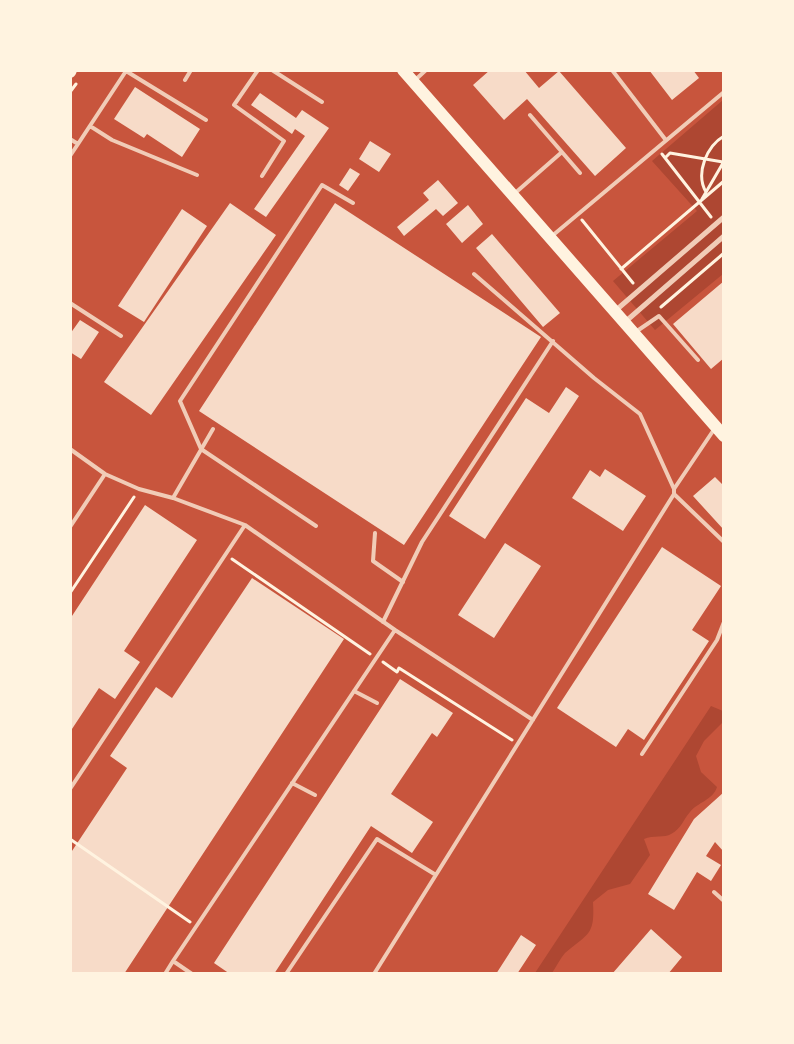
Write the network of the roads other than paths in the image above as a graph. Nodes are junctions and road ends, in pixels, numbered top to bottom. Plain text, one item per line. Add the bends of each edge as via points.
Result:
1 (192, 70) edge
2 (258, 70) edge
3 (272, 70) edge
4 (404, 70) edge
5 (426, 70) edge
6 (612, 70) edge
7 (185, 80) dead end
8 (413, 82) junction
9 (723, 92) edge
10 (322, 102) dead end
11 (530, 116) dead end
12 (207, 120) dead end
13 (90, 126) junction
14 (70, 139) edge
15 (665, 139) junction
16 (78, 144) junction
17 (562, 152) junction
18 (70, 156) edge
19 (580, 173) dead end
20 (196, 175) dead end
21 (262, 176) dead end
22 (513, 195) junction
23 (353, 203) dead end
24 (723, 217) edge
25 (723, 236) edge
26 (550, 237) junction
27 (474, 274) dead end
28 (70, 303) edge
29 (615, 311) junction
30 (624, 322) junction
31 (634, 333) junction
32 (121, 336) dead end
33 (553, 341) junction
34 (698, 360) dead end
35 (213, 429) dead end
36 (720, 431) edge
37 (70, 448) edge
38 (201, 449) junction
39 (105, 474) junction
40 (674, 489) junction
41 (674, 495) junction
42 (173, 498) junction
43 (245, 525) junction
44 (316, 526) dead end
45 (70, 527) edge
46 (375, 533) dead end
47 (723, 542) edge
48 (403, 582) junction
49 (383, 622) junction
50 (723, 622) edge
51 (395, 630) junction
52 (354, 691) junction
53 (376, 703) dead end
54 (533, 720) junction
55 (642, 754) dead end
56 (292, 783) junction
57 (70, 789) edge
58 (315, 795) dead end
59 (436, 875) junction
60 (714, 892) dead end
61 (723, 901) edge
62 (173, 960) junction
63 (165, 974) edge
64 (192, 974) edge
65 (286, 974) edge
66 (374, 974) edge

1 - 7 lane
2 - 21 lane via 234,105 284,141
3 - 10 lane
4 - 8 main road
5 - 8 lane
6 - 15 lane
8 - 22 main road
9 - 15 lane
11 - 17 lane
12 - 13 lane via 126,71
13 - 16 lane
13 - 20 lane via 112,140
14 - 16 lane
15 - 26 lane
16 - 18 lane
17 - 19 lane
17 - 22 lane
22 - 26 main road
23 - 38 lane via 322,185 180,401
24 - 29 street
25 - 30 street
26 - 29 main road
27 - 33 lane
28 - 32 lane
29 - 30 main road
30 - 31 main road
31 - 34 lane via 659,316
31 - 36 main road
33 - 40 lane via 640,414
33 - 48 lane via 422,542
35 - 38 lane
36 - 40 lane
37 - 39 lane
38 - 42 lane
38 - 44 lane
39 - 42 lane
39 - 45 lane
40 - 41 lane
41 - 47 lane
41 - 54 lane
42 - 43 lane
43 - 49 lane
43 - 57 lane
46 - 48 lane via 373,561
48 - 49 lane
49 - 51 lane
50 - 55 lane via 717,640
51 - 52 lane
51 - 54 lane
52 - 53 lane
52 - 56 lane
54 - 59 lane
56 - 58 lane
56 - 62 lane
59 - 65 lane via 377,839
59 - 66 lane
60 - 61 lane
62 - 63 lane
62 - 64 lane

